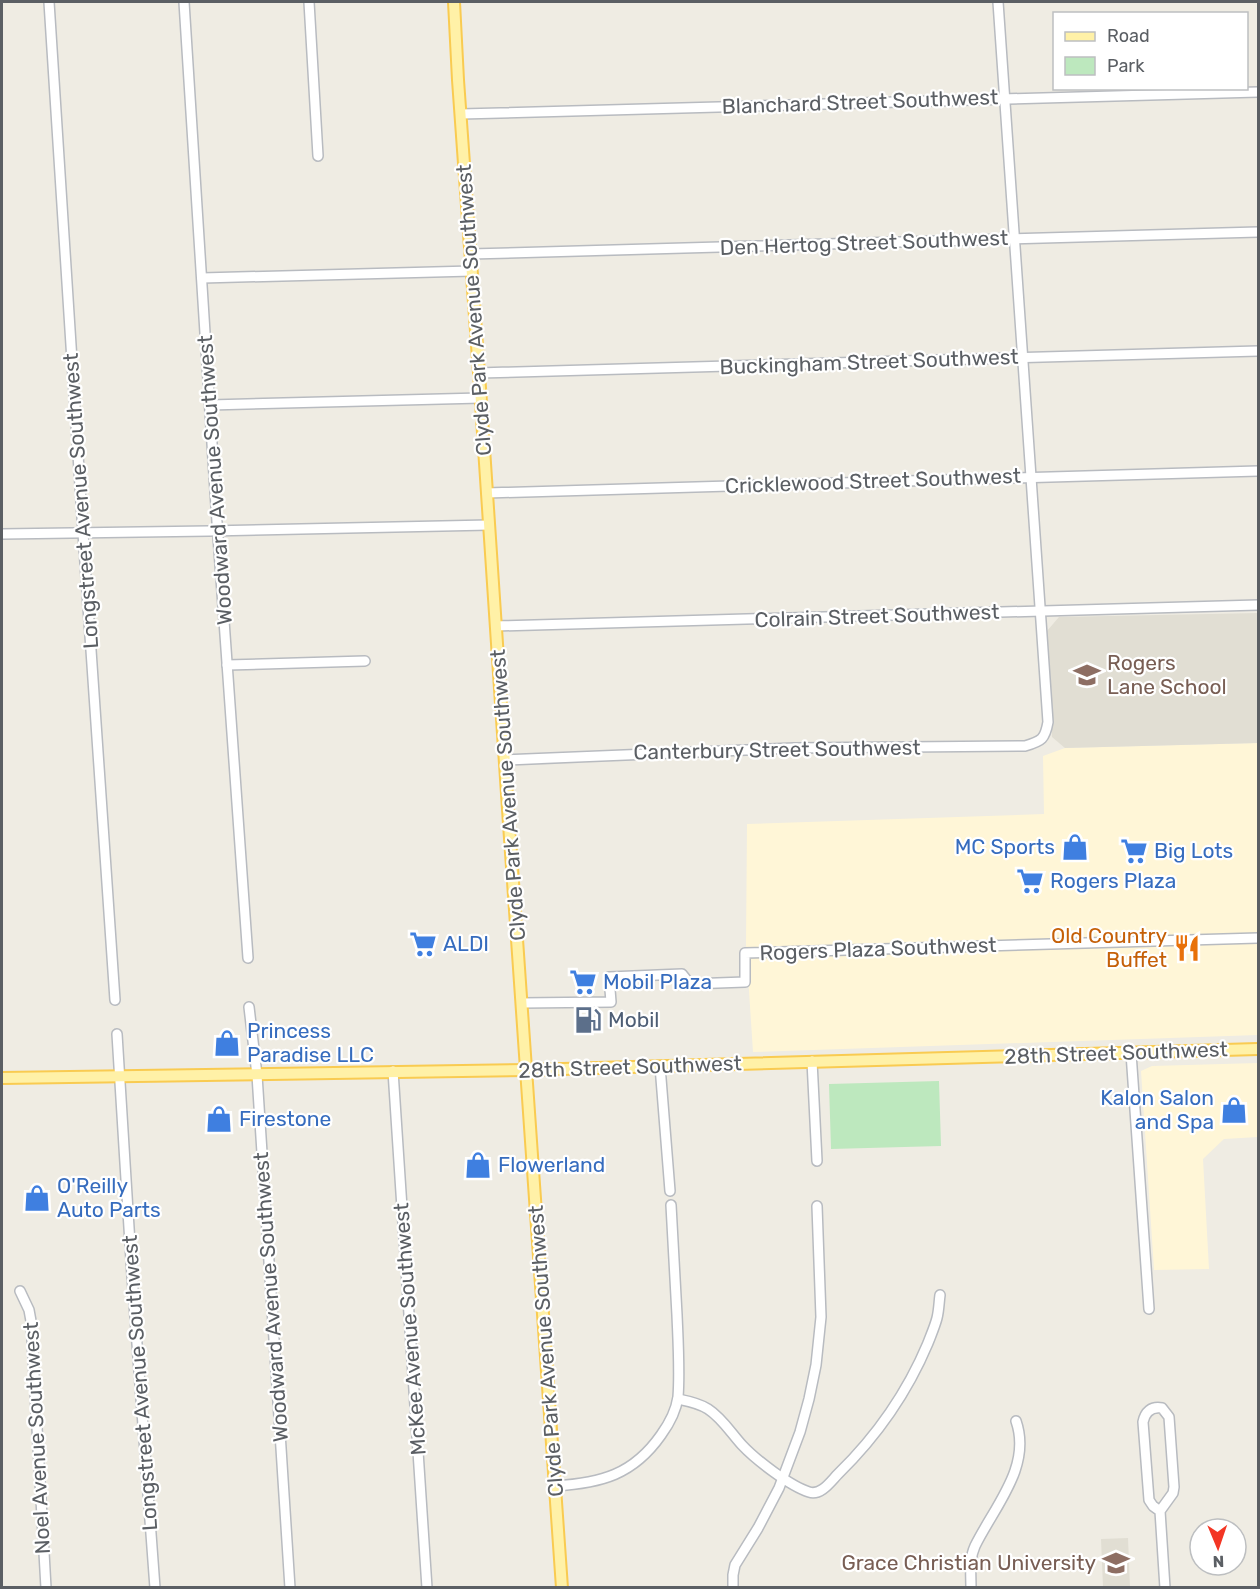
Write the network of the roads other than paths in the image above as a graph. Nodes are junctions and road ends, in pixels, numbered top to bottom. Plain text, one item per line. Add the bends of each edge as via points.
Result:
1 (49, 2) edge
2 (184, 2) edge
3 (309, 2) edge
4 (454, 2) edge
5 (998, 2) edge
6 (1258, 92) edge
7 (1005, 98) junction
8 (461, 114) junction
9 (318, 156) dead end
10 (1258, 232) edge
11 (1014, 239) junction
12 (470, 254) junction
13 (472, 272) junction
14 (202, 278) junction
15 (1258, 351) edge
16 (1022, 358) junction
17 (479, 373) junction
18 (480, 398) junction
19 (210, 405) junction
20 (1258, 471) edge
21 (1031, 477) junction
22 (487, 493) junction
23 (489, 525) junction
24 (218, 531) junction
25 (83, 533) junction
26 (2, 534) edge
27 (1258, 605) edge
28 (1040, 612) junction
29 (496, 626) junction
30 (365, 661) dead end
31 (227, 665) junction
32 (505, 760) junction
33 (1258, 938) edge
34 (248, 958) dead end
35 (115, 1000) dead end
36 (522, 1003) junction
37 (249, 1007) dead end
38 (117, 1035) dead end
39 (1258, 1049) edge
40 (1131, 1053) junction
41 (812, 1061) junction
42 (660, 1066) junction
43 (527, 1070) junction
44 (393, 1071) junction
45 (257, 1075) junction
46 (120, 1076) junction
47 (2, 1078) edge
48 (817, 1161) dead end
49 (670, 1191) dead end
50 (671, 1205) dead end
51 (817, 1206) dead end
52 (20, 1291) dead end
53 (940, 1295) dead end
54 (1149, 1309) dead end
55 (678, 1399) junction
56 (1016, 1421) dead end
57 (783, 1478) junction
58 (555, 1486) junction
59 (1160, 1511) junction
60 (46, 1587) edge
61 (155, 1587) edge
62 (290, 1587) edge
63 (427, 1587) edge
64 (562, 1587) edge
65 (734, 1587) edge
66 (971, 1587) edge
67 (1165, 1587) edge

1 - 25 street, Longstreet Avenue Southwest
2 - 14 street, Woodward Avenue Southwest
3 - 9 street
4 - 8 main road, Clyde Park Avenue Southwest
5 - 7 street
6 - 7 street, Blanchard Street Southwest
7 - 8 street, Blanchard Street Southwest
7 - 11 street
8 - 12 main road, Clyde Park Avenue Southwest
10 - 11 street, Den Hertog Street Southwest
11 - 12 street, Den Hertog Street Southwest
11 - 16 street
12 - 13 main road, Clyde Park Avenue Southwest
13 - 14 street
13 - 17 main road, Clyde Park Avenue Southwest
14 - 19 street, Woodward Avenue Southwest
15 - 16 street, Buckingham Street Southwest
16 - 17 street, Buckingham Street Southwest
16 - 21 street
17 - 18 main road, Clyde Park Avenue Southwest
18 - 19 street
18 - 22 main road, Clyde Park Avenue Southwest
19 - 24 street, Woodward Avenue Southwest
20 - 21 street, Cricklewood Street Southwest
21 - 22 street, Cricklewood Street Southwest
21 - 28 street
22 - 23 main road, Clyde Park Avenue Southwest
23 - 24 street
23 - 29 main road, Clyde Park Avenue Southwest
24 - 25 street
24 - 31 street, Woodward Avenue Southwest
25 - 26 street
25 - 35 street, Longstreet Avenue Southwest
27 - 28 street, Colrain Street Southwest
28 - 29 street, Colrain Street Southwest
28 - 32 street, Canterbury Street Southwest via 1048,722 1040,741 1025,746 794,748
29 - 32 main road, Clyde Park Avenue Southwest
30 - 31 street
31 - 34 street, Woodward Avenue Southwest
32 - 36 main road, Clyde Park Avenue Southwest
33 - 36 street, Rogers Plaza Southwest via 745,953 745,982 690,984 682,974 609,977 611,1002
36 - 43 main road, Clyde Park Avenue Southwest
37 - 45 street, Woodward Avenue Southwest
38 - 46 street, Longstreet Avenue Southwest
39 - 40 main road, 28th Street Southwest
40 - 41 main road, 28th Street Southwest
40 - 54 street
41 - 42 main road, 28th Street Southwest
41 - 48 street
42 - 43 main road, 28th Street Southwest
42 - 49 street
43 - 44 main road, 28th Street Southwest
43 - 58 main road, Clyde Park Avenue Southwest
44 - 45 main road, 28th Street Southwest
44 - 63 street, McKee Avenue Southwest
45 - 46 main road, 28th Street Southwest
45 - 62 street, Woodward Avenue Southwest
46 - 47 main road, 28th Street Southwest
46 - 61 street, Longstreet Avenue Southwest
50 - 55 street
51 - 57 street via 821,1317 816,1365 806,1410
52 - 60 street, Noel Avenue Southwest via 31,1321
53 - 57 street via 937,1319 912,1379 867,1444 818,1492 809,1492
55 - 57 street via 698,1404 717,1416 752,1455
55 - 58 street via 653,1447 632,1466 596,1482
56 - 66 street via 1018,1460 1008,1490 975,1548
57 - 65 street via 735,1565
58 - 64 main road, Clyde Park Avenue Southwest
59 - 59 street via 1174,1487 1168,1417 1162,1408 1156,1407 1144,1415 1143,1422 1148,1494
59 - 67 street

